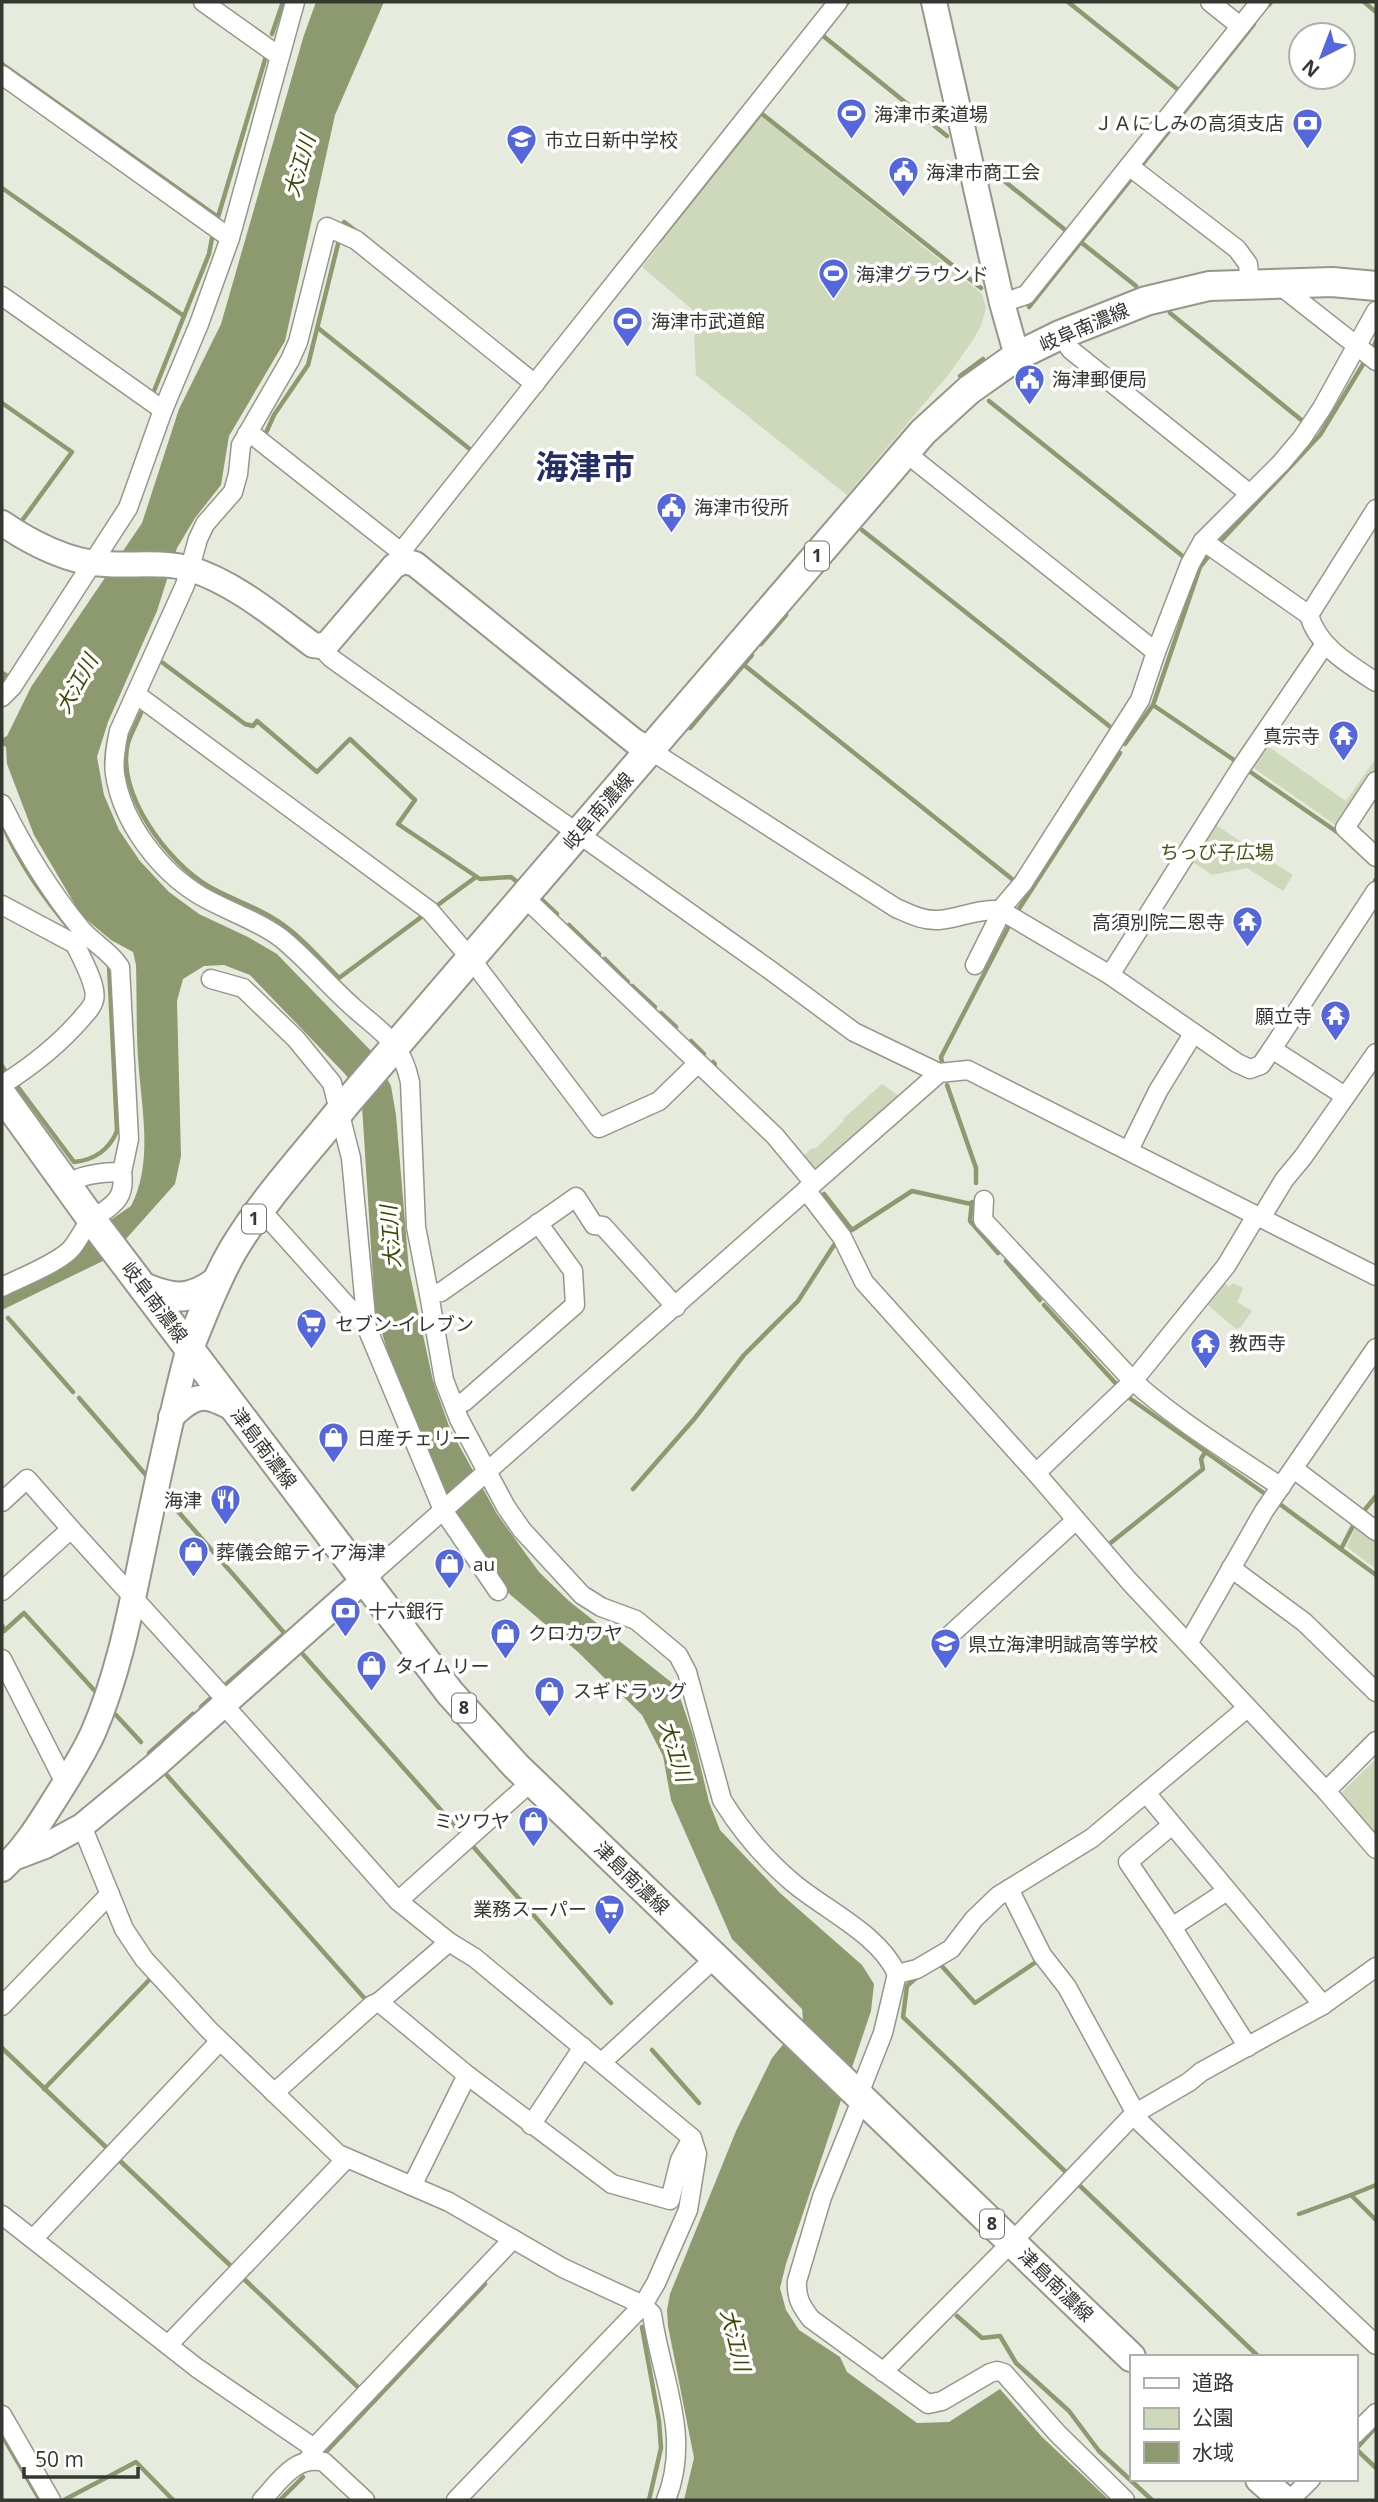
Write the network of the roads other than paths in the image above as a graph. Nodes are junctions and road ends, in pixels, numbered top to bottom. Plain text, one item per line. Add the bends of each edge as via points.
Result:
1 (204, 2) edge
2 (295, 2) edge
3 (838, 2) edge
4 (934, 2) edge
5 (1210, 2) edge
6 (1260, 2) edge
7 (1240, 26) junction
8 (279, 55) junction
9 (2, 75) edge
10 (1129, 166) junction
11 (230, 238) junction
12 (1283, 283) junction
13 (1250, 284) junction
14 (1376, 286) edge
15 (2, 296) edge
16 (1002, 303) junction
17 (1376, 311) edge
18 (1060, 335) junction
19 (1358, 347) junction
20 (1017, 356) junction
21 (1376, 361) edge
22 (535, 384) junction
23 (163, 410) junction
24 (247, 434) junction
25 (906, 453) junction
26 (1250, 494) junction
27 (1376, 509) edge
28 (2, 523) edge
29 (1203, 541) junction
30 (402, 557) junction
31 (98, 564) junction
32 (183, 567) junction
33 (1309, 615) junction
34 (1325, 644) junction
35 (320, 646) junction
36 (1156, 652) junction
37 (1376, 682) edge
38 (136, 695) junction
39 (2, 698) edge
40 (650, 750) junction
41 (1376, 781) edge
42 (2, 804) edge
43 (579, 834) junction
44 (1376, 857) edge
45 (1376, 891) edge
46 (523, 897) junction
47 (2, 905) edge
48 (1008, 915) junction
49 (80, 939) junction
50 (471, 959) junction
51 (975, 965) dead end
52 (1110, 975) junction
53 (211, 979) dead end
54 (1193, 1034) junction
55 (1272, 1049) junction
56 (393, 1050) junction
57 (1376, 1053) edge
58 (698, 1063) junction
59 (939, 1073) junction
60 (2, 1094) edge
61 (1345, 1096) junction
62 (342, 1109) junction
63 (1129, 1150) junction
64 (122, 1172) junction
65 (67, 1185) junction
66 (810, 1186) junction
67 (984, 1200) dead end
68 (261, 1210) junction
69 (1259, 1217) junction
70 (94, 1222) junction
71 (538, 1223) junction
72 (1376, 1276) edge
73 (216, 1282) junction
74 (2, 1287) edge
75 (143, 1287) junction
76 (429, 1294) junction
77 (676, 1307) junction
78 (367, 1328) junction
79 (189, 1348) junction
80 (1376, 1348) edge
81 (1133, 1381) junction
82 (453, 1403) junction
83 (234, 1409) junction
84 (171, 1417) junction
85 (1294, 1469) junction
86 (1036, 1473) junction
87 (485, 1474) junction
88 (1281, 1487) junction
89 (2, 1502) edge
90 (445, 1508) junction
91 (1076, 1520) junction
92 (71, 1529) junction
93 (1376, 1531) edge
94 (1231, 1568) junction
95 (364, 1580) junction
96 (2, 1591) edge
97 (498, 1591) dead end
98 (133, 1598) junction
99 (949, 1636) dead end
100 (1188, 1644) junction
101 (2, 1659) edge
102 (1376, 1692) edge
103 (225, 1703) junction
104 (1247, 1708) junction
105 (1376, 1741) edge
106 (531, 1781) junction
107 (65, 1783) junction
108 (1326, 1791) junction
109 (1146, 1793) junction
110 (1172, 1825) junction
111 (82, 1826) junction
112 (1376, 1849) edge
113 (8, 1863) edge
114 (1009, 1889) junction
115 (1227, 1891) junction
116 (110, 1894) junction
117 (398, 1901) junction
118 (1172, 1927) junction
119 (449, 1942) junction
120 (715, 1958) junction
121 (1376, 1967) edge
122 (897, 1973) junction
123 (379, 2002) junction
124 (1323, 2005) junction
125 (2, 2006) edge
126 (220, 2041) junction
127 (583, 2047) junction
128 (1248, 2047) junction
129 (602, 2063) junction
130 (467, 2075) junction
131 (274, 2093) junction
132 (858, 2094) junction
133 (1135, 2114) junction
134 (531, 2125) junction
135 (692, 2138) junction
136 (348, 2158) junction
137 (412, 2186) junction
138 (2, 2214) edge
139 (33, 2239) junction
140 (513, 2239) junction
141 (1012, 2242) junction
142 (643, 2305) junction
143 (168, 2345) junction
144 (1376, 2345) edge
145 (1130, 2356) edge
146 (883, 2372) junction
147 (1376, 2413) edge
148 (2, 2415) edge
149 (1357, 2432) edge
150 (311, 2454) junction
151 (1262, 2481) edge
152 (1309, 2481) edge
153 (51, 2500) edge
154 (262, 2500) edge
155 (365, 2500) edge
156 (456, 2500) edge
157 (666, 2500) edge
158 (1125, 2500) edge
159 (1284, 2500) edge
160 (1290, 2500) edge

1 - 8 street
2 - 8 street
3 - 22 street
4 - 16 street
5 - 7 street
6 - 7 street
7 - 10 street
8 - 11 street
9 - 11 street
10 - 13 street via 1237,249 1248,264
10 - 16 street via 1026,295
11 - 23 street
12 - 13 main road, 岐阜南濃線 / 1
12 - 14 main road, 岐阜南濃線 / 1
12 - 19 street
13 - 18 main road, 岐阜南濃線 / 1 via 1209,286 1146,301
15 - 23 street
16 - 20 street
17 - 19 street
18 - 20 main road, 岐阜南濃線 / 1
18 - 26 street via 1071,350
19 - 21 street
19 - 26 street via 1302,438
20 - 25 main road, 岐阜南濃線 / 1 via 969,390
22 - 24 street via 356,240 327,227 298,342
22 - 30 street
23 - 31 street via 128,508
24 - 30 street
24 - 32 street via 233,492 205,524
25 - 36 street
25 - 40 main road, 岐阜南濃線 / 1
26 - 29 street
27 - 33 street
28 - 31 street via 54,551
29 - 33 street
29 - 36 street
30 - 35 street via 328,643
30 - 40 street
31 - 32 street
31 - 39 street
32 - 35 street via 240,592
32 - 38 street
33 - 34 street
34 - 37 street
34 - 52 street
35 - 43 street via 331,659
36 - 48 street via 1140,700 1023,883
38 - 50 street via 430,911
38 - 56 street via 119,732 114,771 120,797 157,860 201,896 279,937
40 - 43 main road, 岐阜南濃線 / 1
40 - 48 street via 896,908 918,918 939,920 982,909
41 - 44 street via 1345,828
42 - 49 street
43 - 46 main road, 岐阜南濃線 / 1
43 - 59 street via 854,1032
45 - 55 street
46 - 50 main road, 岐阜南濃線 / 1
46 - 58 street
47 - 49 street
48 - 51 street via 996,923
48 - 52 street
49 - 60 street via 95,998 92,1007 65,1038
49 - 64 street via 114,958 120,967 129,1139
50 - 56 main road, 岐阜南濃線 / 1
50 - 58 street via 599,1129 659,1101
52 - 54 street
53 - 62 street via 243,988 296,1039 332,1083
54 - 55 street via 1250,1069 1261,1065
54 - 63 street
55 - 61 street
56 - 62 main road, 岐阜南濃線 / 1
56 - 76 street via 405,1060 410,1082 416,1227
57 - 61 street
58 - 66 street via 775,1136
59 - 63 street via 968,1070
59 - 66 street
60 - 65 main road, 岐阜南濃線
61 - 69 street
62 - 68 main road, 岐阜南濃線 / 1
62 - 78 street
63 - 69 street
64 - 65 street via 75,1179
64 - 70 street via 124,1184 117,1201
65 - 70 main road, 岐阜南濃線
66 - 77 street
66 - 86 street via 864,1282
67 - 81 street via 983,1220
68 - 73 main road, 岐阜南濃線 / 1
68 - 78 street
69 - 72 street
69 - 81 street via 1226,1266
70 - 74 street via 69,1251
70 - 75 main road, 岐阜南濃線
71 - 76 street via 441,1292
71 - 77 street via 576,1197 594,1225 603,1226
71 - 82 street via 573,1270 575,1305 464,1402
73 - 75 main road via 203,1291 178,1297
73 - 79 main road, 岐阜南濃線 / 1
75 - 79 main road, 岐阜南濃線
76 - 82 street via 444,1380
77 - 87 street
78 - 90 street
79 - 83 main road, 津島南濃線 / 8
79 - 84 street
80 - 85 street
81 - 86 street
81 - 88 street via 1160,1405
82 - 87 street
83 - 84 street via 202,1397
83 - 95 main road, 津島南濃線 / 8
84 - 98 street
85 - 88 street
85 - 93 street
86 - 91 street
87 - 90 street
87 - 122 street via 522,1530 582,1595 636,1620 678,1655 687,1672 722,1800 732,1816 782,1872 880,1949
88 - 94 street
89 - 92 street via 27,1479
90 - 95 street
90 - 97 street
91 - 99 street
91 - 100 street
92 - 96 street
92 - 98 street
94 - 100 street
94 - 102 street via 1304,1622
95 - 103 street
95 - 106 main road, 津島南濃線 / 8 via 450,1693
98 - 103 street
98 - 107 street via 113,1681 92,1735
100 - 104 street
101 - 107 street
103 - 111 street
103 - 117 street
104 - 108 street
104 - 109 street
105 - 108 street
106 - 117 street
106 - 120 main road, 津島南濃線 / 8
107 - 113 street
108 - 112 street
109 - 110 street
109 - 114 street via 1092,1838
110 - 115 street
110 - 118 street via 1128,1861
111 - 113 street
111 - 116 street
114 - 122 street via 974,1919 951,1950 917,1969
114 - 133 street
115 - 118 street
115 - 124 street
116 - 125 street
116 - 126 street via 124,1929 144,1959
117 - 119 street
118 - 128 street
119 - 123 street
119 - 127 street
120 - 129 street
120 - 132 main road, 津島南濃線 / 8
121 - 124 street
122 - 132 street via 883,2033
123 - 130 street
123 - 131 street
124 - 128 street
126 - 131 street
126 - 139 street
127 - 129 street
127 - 134 street
128 - 133 street
129 - 135 street
130 - 134 street
130 - 137 street
131 - 136 street via 338,2154
132 - 141 main road, 津島南濃線 / 8
132 - 146 street via 822,2197 796,2293 811,2319
133 - 141 street
133 - 144 street
134 - 135 street via 612,2184 670,2200 680,2160
135 - 142 street via 697,2154 688,2210
136 - 137 street
136 - 143 street
137 - 140 street
138 - 139 street
139 - 143 street
140 - 142 street
140 - 150 street
141 - 145 main road, 津島南濃線 / 8
141 - 146 street
142 - 156 street
142 - 157 street via 652,2314 678,2451 676,2474
143 - 150 street
146 - 158 street via 928,2404 942,2401 990,2373 1004,2373
147 - 149 street
148 - 153 street
150 - 154 street
150 - 155 street
151 - 159 main road
152 - 160 street

